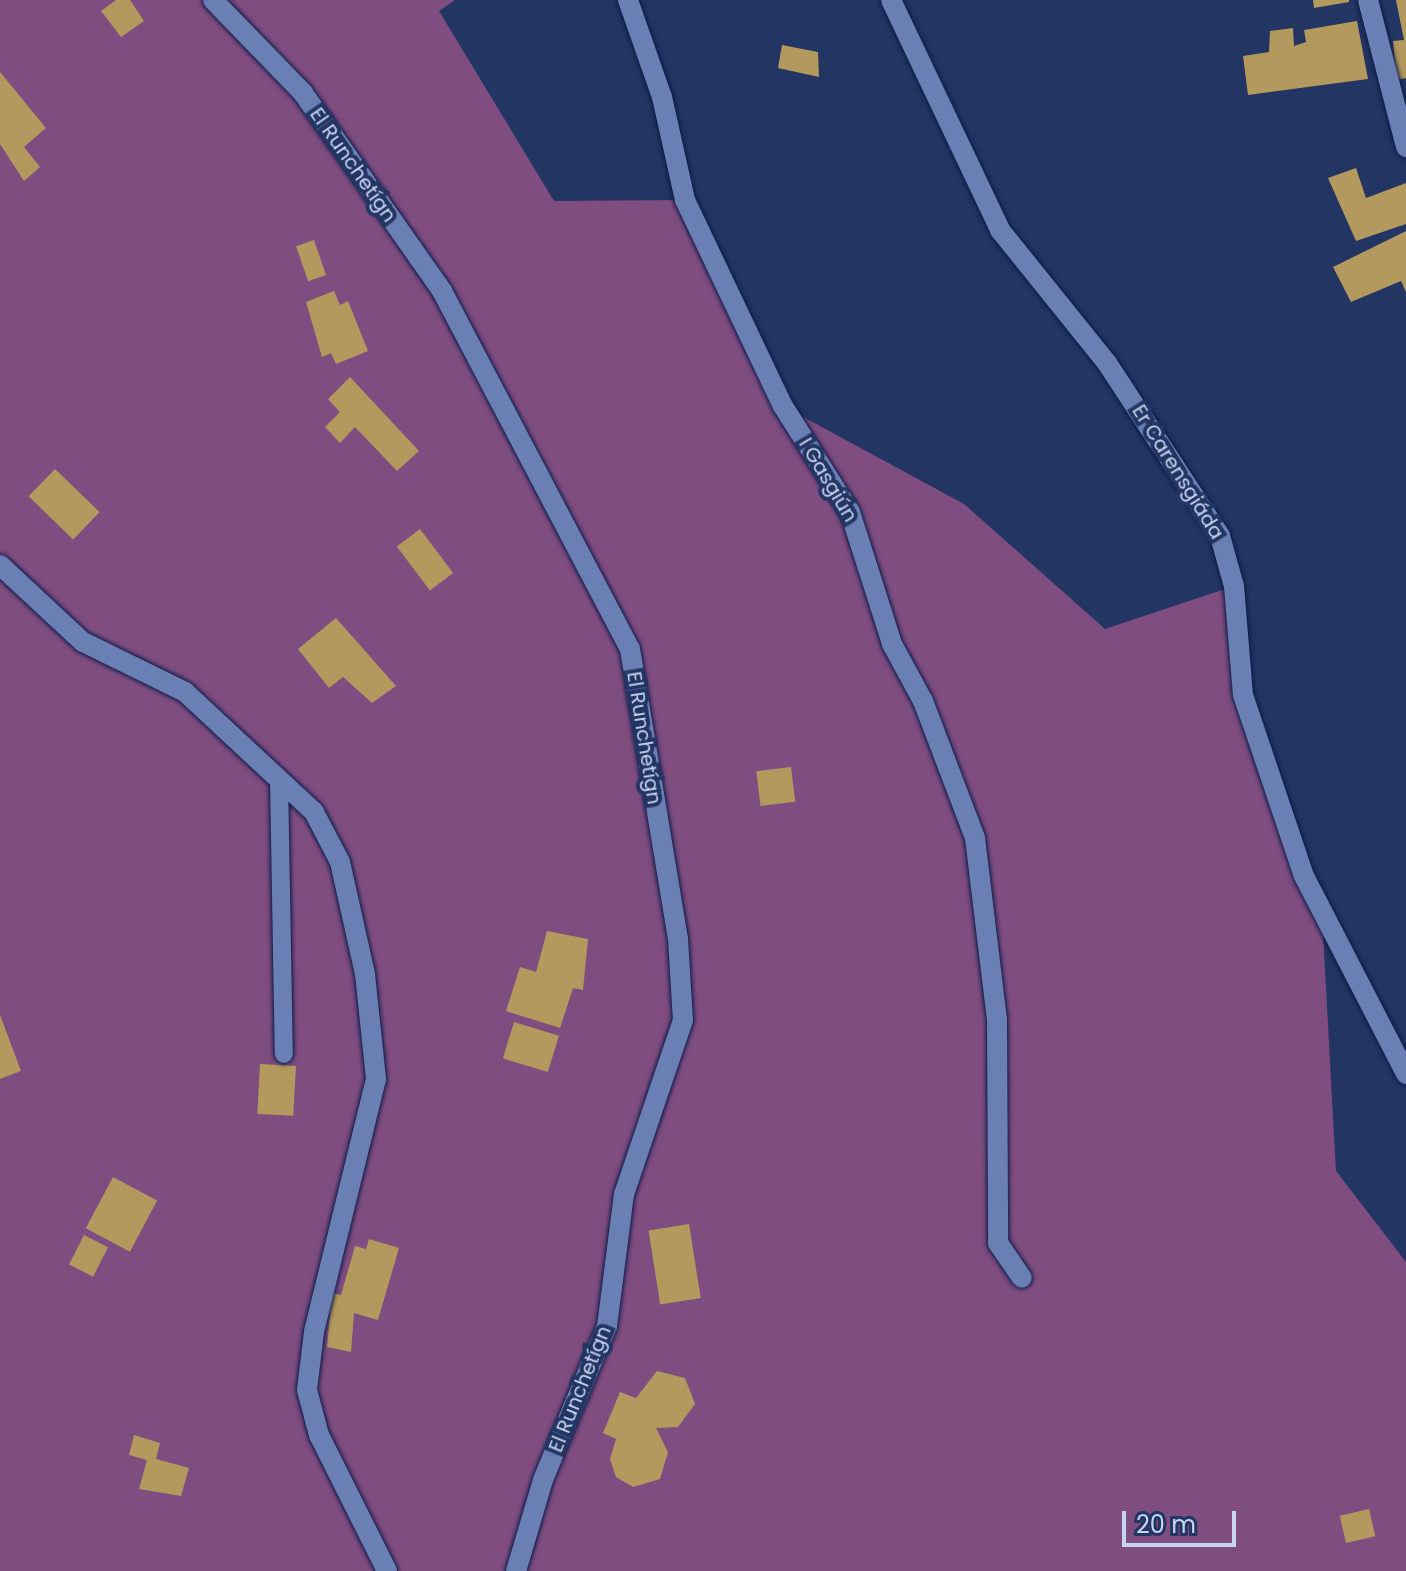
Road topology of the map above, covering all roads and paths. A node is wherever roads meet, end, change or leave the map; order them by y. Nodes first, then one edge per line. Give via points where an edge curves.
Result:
1 (213, 0) edge
2 (628, 0) edge
3 (891, 0) edge
4 (1368, 0) edge
5 (1406, 147) edge
6 (0, 565) edge
7 (279, 779) junction
8 (284, 1054) dead end
9 (1406, 1074) edge
10 (1022, 1278) dead end
11 (387, 1571) edge
12 (516, 1571) edge

1 - 12 street, El Runchetígn via 303,93 442,291 630,649 678,939 683,1020 678,1053 624,1194 607,1326 543,1480
2 - 10 street, I Gasgiún via 662,97 685,200 783,406 850,512 892,644 923,701 975,838 997,1019 998,1243
3 - 9 street, Er Carensgiáda via 1000,230 1107,363 1220,536 1233,575 1243,695 1304,876
4 - 5 street
6 - 7 street via 83,642 185,692
7 - 8 lane
7 - 11 street via 314,812 340,862 377,1050 368,1131 314,1332 307,1390 319,1435

